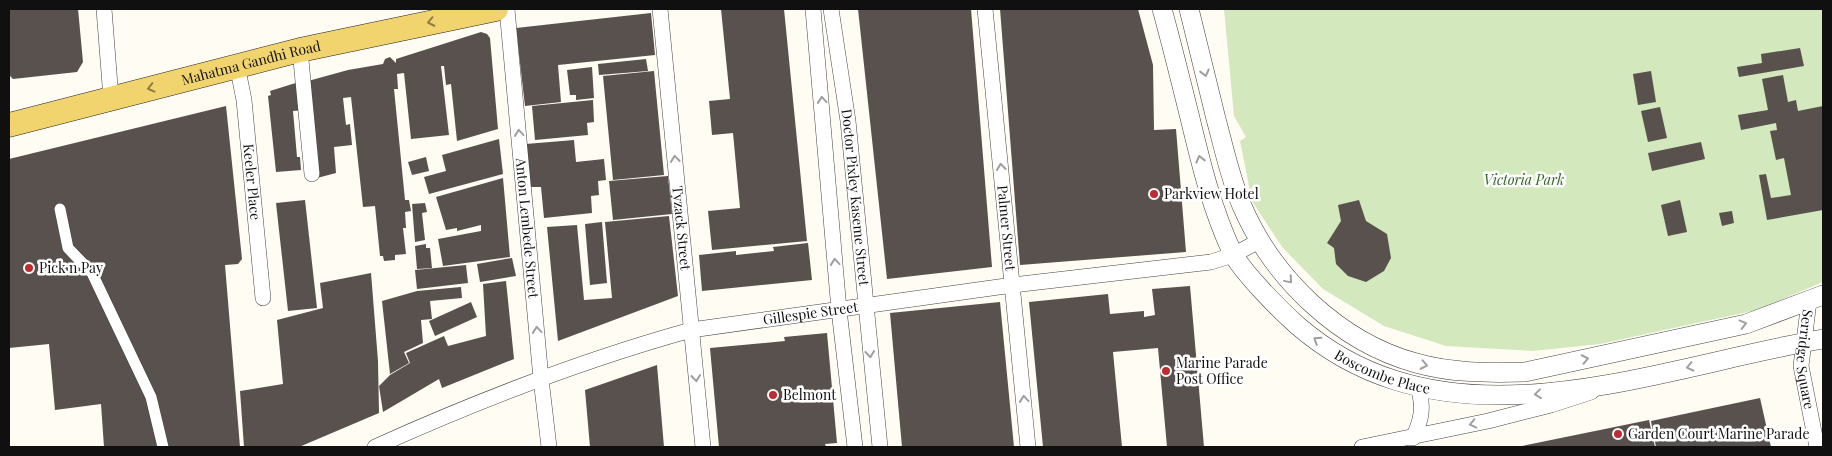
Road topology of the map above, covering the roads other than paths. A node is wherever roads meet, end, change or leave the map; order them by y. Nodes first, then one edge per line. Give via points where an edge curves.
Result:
1 (104, 9) edge
2 (496, 9) edge
3 (507, 9) edge
4 (660, 9) edge
5 (813, 9) edge
6 (831, 9) edge
7 (985, 9) edge
8 (1162, 9) edge
9 (1189, 9) edge
10 (1197, 42) junction
11 (300, 50) junction
12 (237, 66) junction
13 (111, 98) junction
14 (1189, 115) junction
15 (9, 125) edge
16 (312, 174) dead end
17 (60, 209) dead end
18 (1259, 242) junction
19 (1234, 255) junction
20 (1013, 285) junction
21 (263, 298) dead end
22 (1816, 298) edge
23 (865, 306) junction
24 (839, 310) junction
25 (691, 330) junction
26 (1823, 339) edge
27 (1803, 343) junction
28 (541, 379) junction
29 (1604, 386) junction
30 (1418, 387) junction
31 (1423, 411) junction
32 (1447, 430) junction
33 (1413, 438) junction
34 (163, 447) edge
35 (376, 447) edge
36 (549, 447) edge
37 (703, 447) edge
38 (855, 447) edge
39 (880, 447) edge
40 (1028, 447) edge
41 (1362, 447) edge
42 (1817, 447) edge

1 - 13 street
2 -> 11 main road, Mahatma Gandhi Road
28 -> 3 street, Anton Lembede Street
25 -> 4 street, Tyzack Street
24 -> 5 street, Doctor Pixley Kaseme Street
6 - 23 street, Doctor Pixley Kaseme Street via 848,121
20 -> 7 street, Palmer Street
8 - 14 street, Boscombe Place
9 - 10 street, Boscombe Place
10 - 14 street via 1189,60
10 -> 18 street, Boscombe Place via 1227,162
11 - 12 main road, Mahatma Gandhi Road
11 - 16 street
12 -> 13 main road, Mahatma Gandhi Road
12 - 21 street, Keeler Place via 244,100
13 - 15 main road, Mahatma Gandhi Road
19 -> 14 street, Boscombe Place via 1216,213
17 - 34 street via 68,248 92,273 151,397
18 - 19 street, Gillespie Street
18 -> 22 street, Boscombe Place via 1298,291 1355,337 1415,363 1464,372 1525,372 1746,324
19 - 20 street, Gillespie Street via 1211,262
30 -> 19 street, Boscombe Place via 1373,373 1308,335 1280,310
20 - 23 street, Gillespie Street
40 -> 20 street, Palmer Street
22 - 27 street, Serridge Square
23 - 24 street, Gillespie Street
23 -> 39 street, Doctor Pixley Kaseme Street
24 - 25 street, Gillespie Street
24 - 38 street, Doctor Pixley Kaseme Street
25 - 28 street, Gillespie Street
25 -> 37 street, Tyzack Street
26 - 27 street, Boscombe Place
27 -> 29 street, Boscombe Place
27 - 42 street, Serridge Square via 1801,366
28 - 35 street, Gillespie Street
28 - 36 street, Anton Lembede Street
29 -> 30 street, Boscombe Place via 1508,396
29 -> 32 street via 1550,405
30 - 31 street
31 - 32 street
31 - 33 street
32 - 33 street
33 - 41 street

